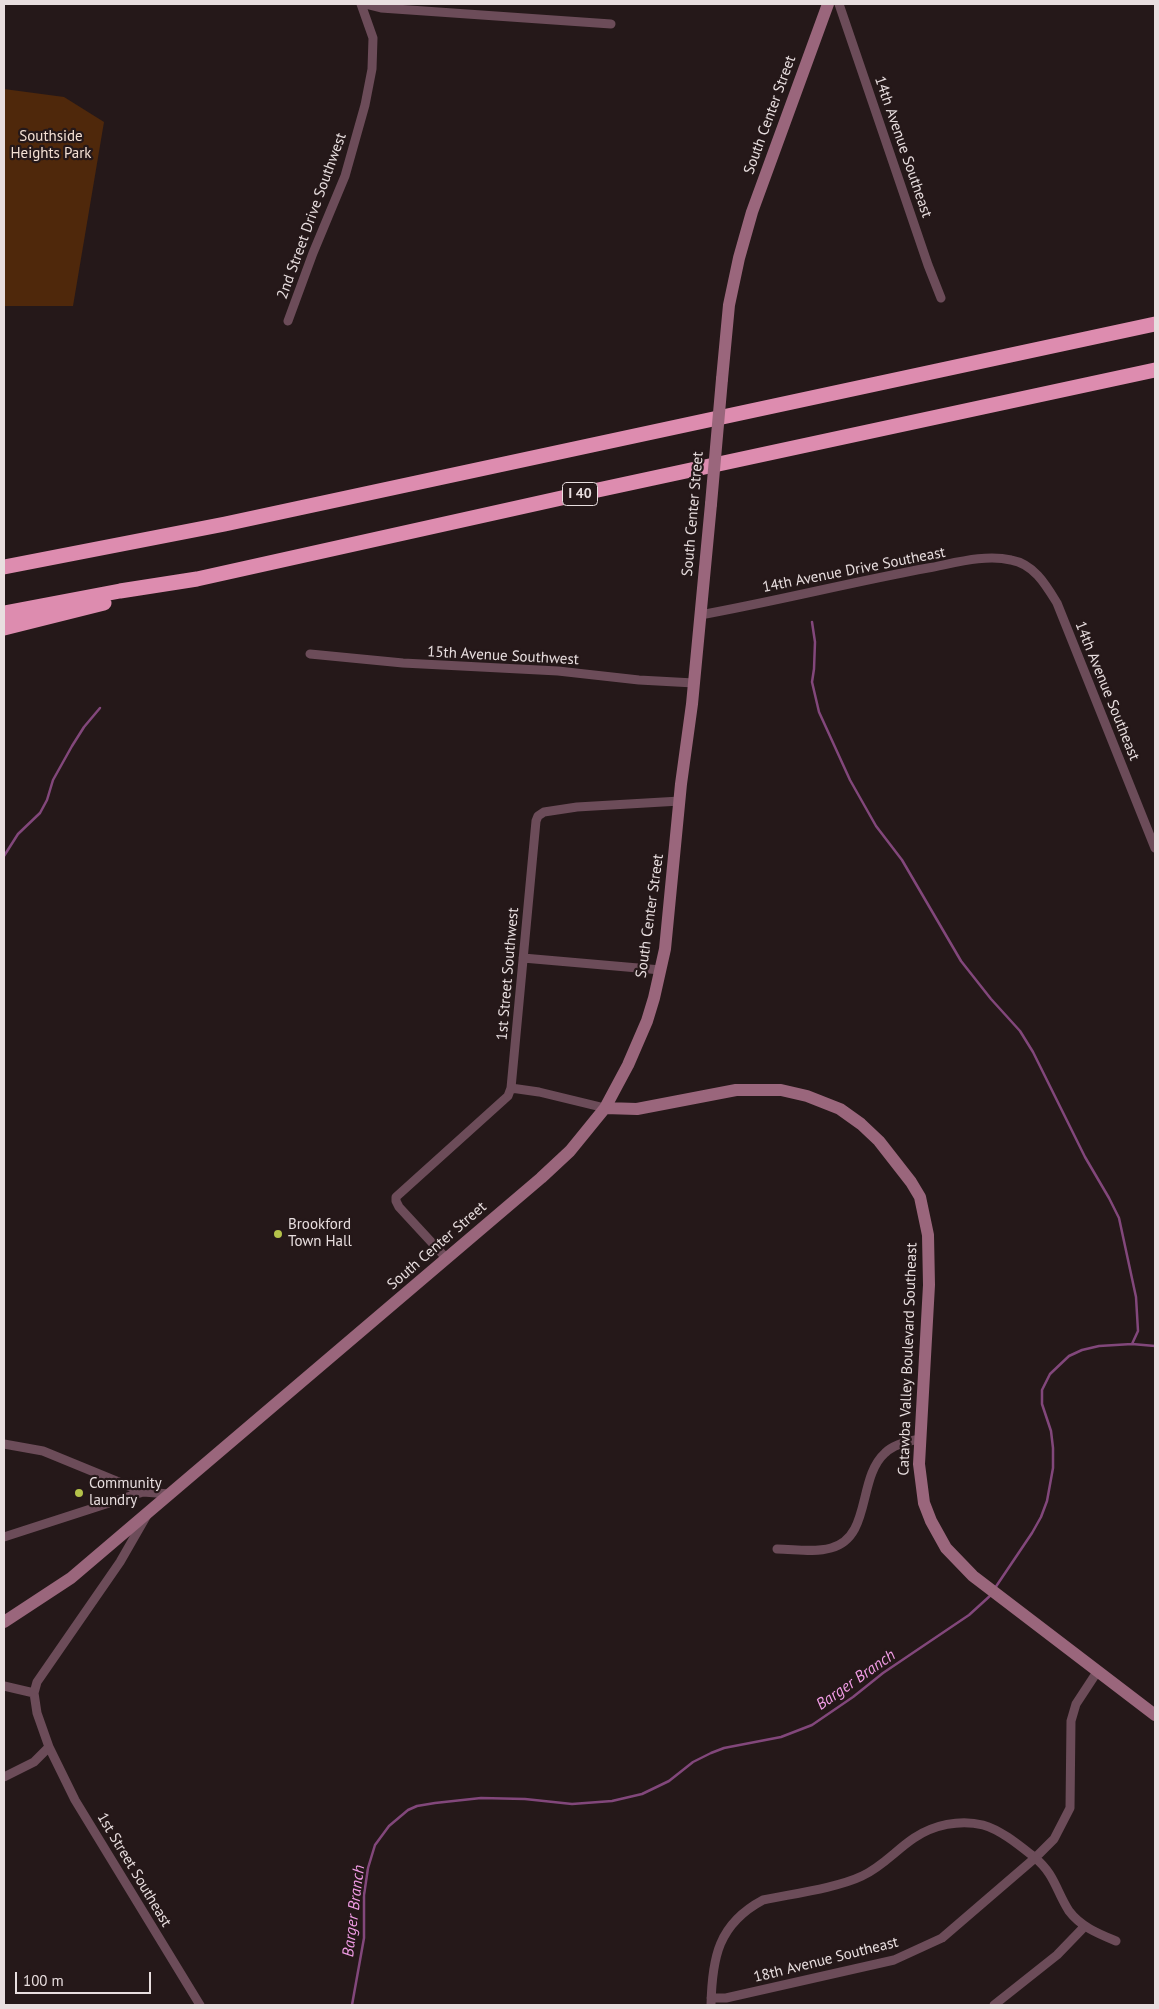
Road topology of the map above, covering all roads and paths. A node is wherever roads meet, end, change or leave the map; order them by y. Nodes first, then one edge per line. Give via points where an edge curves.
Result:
1 (361, 4) edge
2 (365, 4) edge
3 (828, 4) edge
4 (839, 4) edge
5 (611, 24) dead end
6 (941, 298) dead end
7 (288, 321) dead end
8 (1155, 324) edge
9 (1155, 370) edge
10 (1013, 560) joint
11 (4, 567) edge
12 (161, 585) junction
13 (4, 613) edge
14 (700, 614) junction
15 (4, 628) edge
16 (310, 654) dead end
17 (694, 684) junction
18 (680, 800) junction
19 (1155, 848) edge
20 (523, 958) junction
21 (661, 970) junction
22 (511, 1088) junction
23 (605, 1108) junction
24 (447, 1259) junction
25 (920, 1439) junction
26 (4, 1444) edge
27 (143, 1492) junction
28 (170, 1494) junction
29 (148, 1513) junction
30 (4, 1537) edge
31 (777, 1549) dead end
32 (4, 1622) edge
33 (1097, 1672) junction
34 (4, 1686) edge
35 (34, 1693) junction
36 (1155, 1715) edge
37 (49, 1747) junction
38 (4, 1777) edge
39 (1035, 1858) junction
40 (1085, 1926) junction
41 (1116, 1941) dead end
42 (711, 2002) edge
43 (200, 2005) edge
44 (994, 2005) edge

1 - 7 street, 2nd Street Drive Southwest via 373,38 372,69 365,105 344,176
2 - 5 street via 381,8
3 - 14 street, South Center Street, bridge via 752,212 729,305
4 - 6 street, 14th Avenue Southeast
8 - 11 highway via 225,524
9 - 12 highway, I 40
10 - 14 street, 14th Avenue Drive Southeast via 997,558 959,562
10 - 19 street, 14th Avenue Southeast via 1044,581 1057,603
12 - 13 highway, I 40
12 - 15 highway via 105,603
14 - 17 street, South Center Street
16 - 17 street, 15th Avenue Southwest via 403,664 558,672
17 - 18 street, South Center Street
18 - 20 street, 1st Street Southwest via 619,803 544,812 538,816
18 - 21 street, South Center Street
20 - 21 street
20 - 22 street, 1st Street Southwest
21 - 23 street, South Center Street via 641,1036
22 - 23 street
22 - 24 street via 508,1096 396,1197 399,1207
23 - 24 street, South Center Street via 555,1166
23 - 25 street, Catawba Valley Boulevard Southeast via 637,1109 736,1090 781,1090 840,1109 879,1141 920,1197 928,1235 929,1285
24 - 28 street, South Center Street
25 - 31 street via 892,1448 875,1463 857,1525 842,1542 832,1548 818,1550
25 - 33 street, Catawba Valley Boulevard Southeast via 920,1483 924,1503 946,1548 973,1576
26 - 27 street via 43,1451
27 - 28 street
27 - 30 street
28 - 29 street, South Center Street
29 - 32 street, South Center Street via 71,1578
29 - 35 street via 120,1562 37,1682
33 - 36 street, Catawba Valley Boulevard Southeast
33 - 39 street, 18th Avenue Southeast via 1076,1704 1071,1721 1070,1808 1054,1839
34 - 35 street
35 - 37 street, 1st Street Southeast
37 - 38 street via 42,1756
37 - 43 street, 1st Street Southeast via 75,1800
39 - 40 street via 1052,1876 1070,1912
39 - 42 street, 18th Avenue Southeast via 942,1938 894,1960
39 - 42 street via 983,1825 955,1823 926,1830 860,1878 763,1900 730,1926 721,1941 712,1972
40 - 41 street
40 - 44 street via 1057,1955

